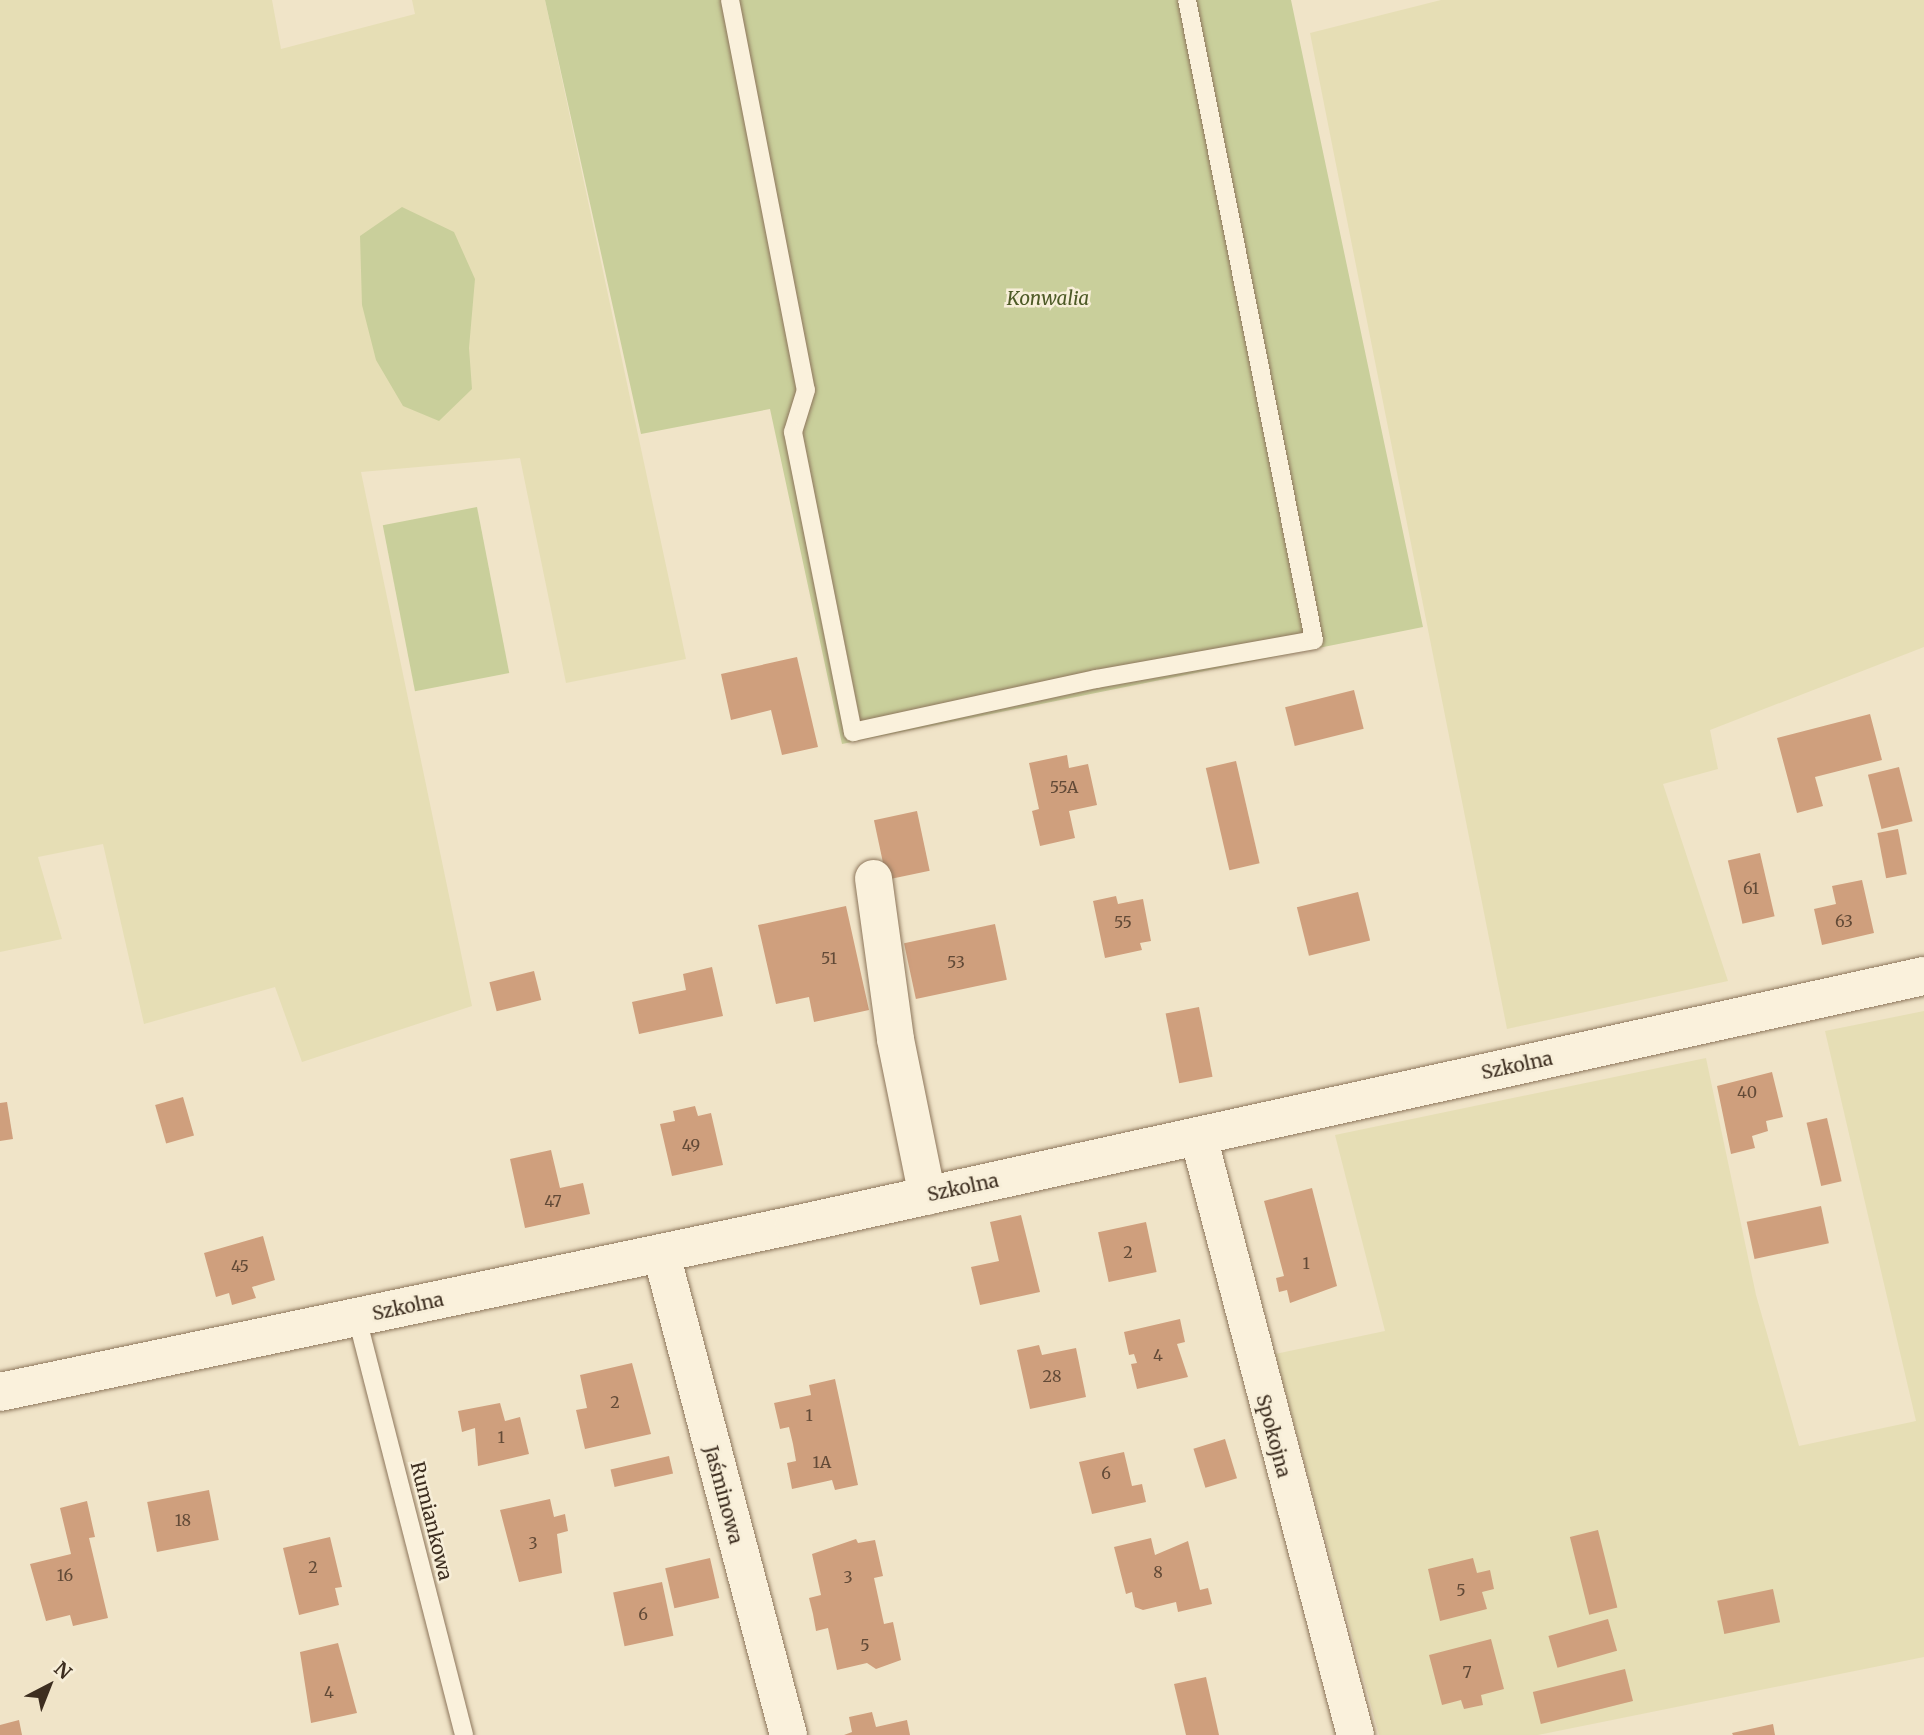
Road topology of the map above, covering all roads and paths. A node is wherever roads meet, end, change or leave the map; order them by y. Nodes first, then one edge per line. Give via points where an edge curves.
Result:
1 (730, 0) edge
2 (1187, 0) edge
3 (873, 878) dead end
4 (1924, 976) edge
5 (1198, 1136) junction
6 (927, 1196) junction
7 (661, 1254) junction
8 (357, 1318) junction
9 (0, 1392) edge
10 (464, 1735) edge
11 (788, 1735) edge
12 (1355, 1735) edge

1 - 2 lane via 806,390 793,432 853,732 1096,679 1314,640
3 - 6 street via 895,1039
4 - 5 street, Szkolna
5 - 6 street, Szkolna
5 - 12 street, Spokojna
6 - 7 street, Szkolna
7 - 8 street, Szkolna
7 - 11 street, Jaśminowa
8 - 9 street, Szkolna
8 - 10 lane, Rumiankowa

